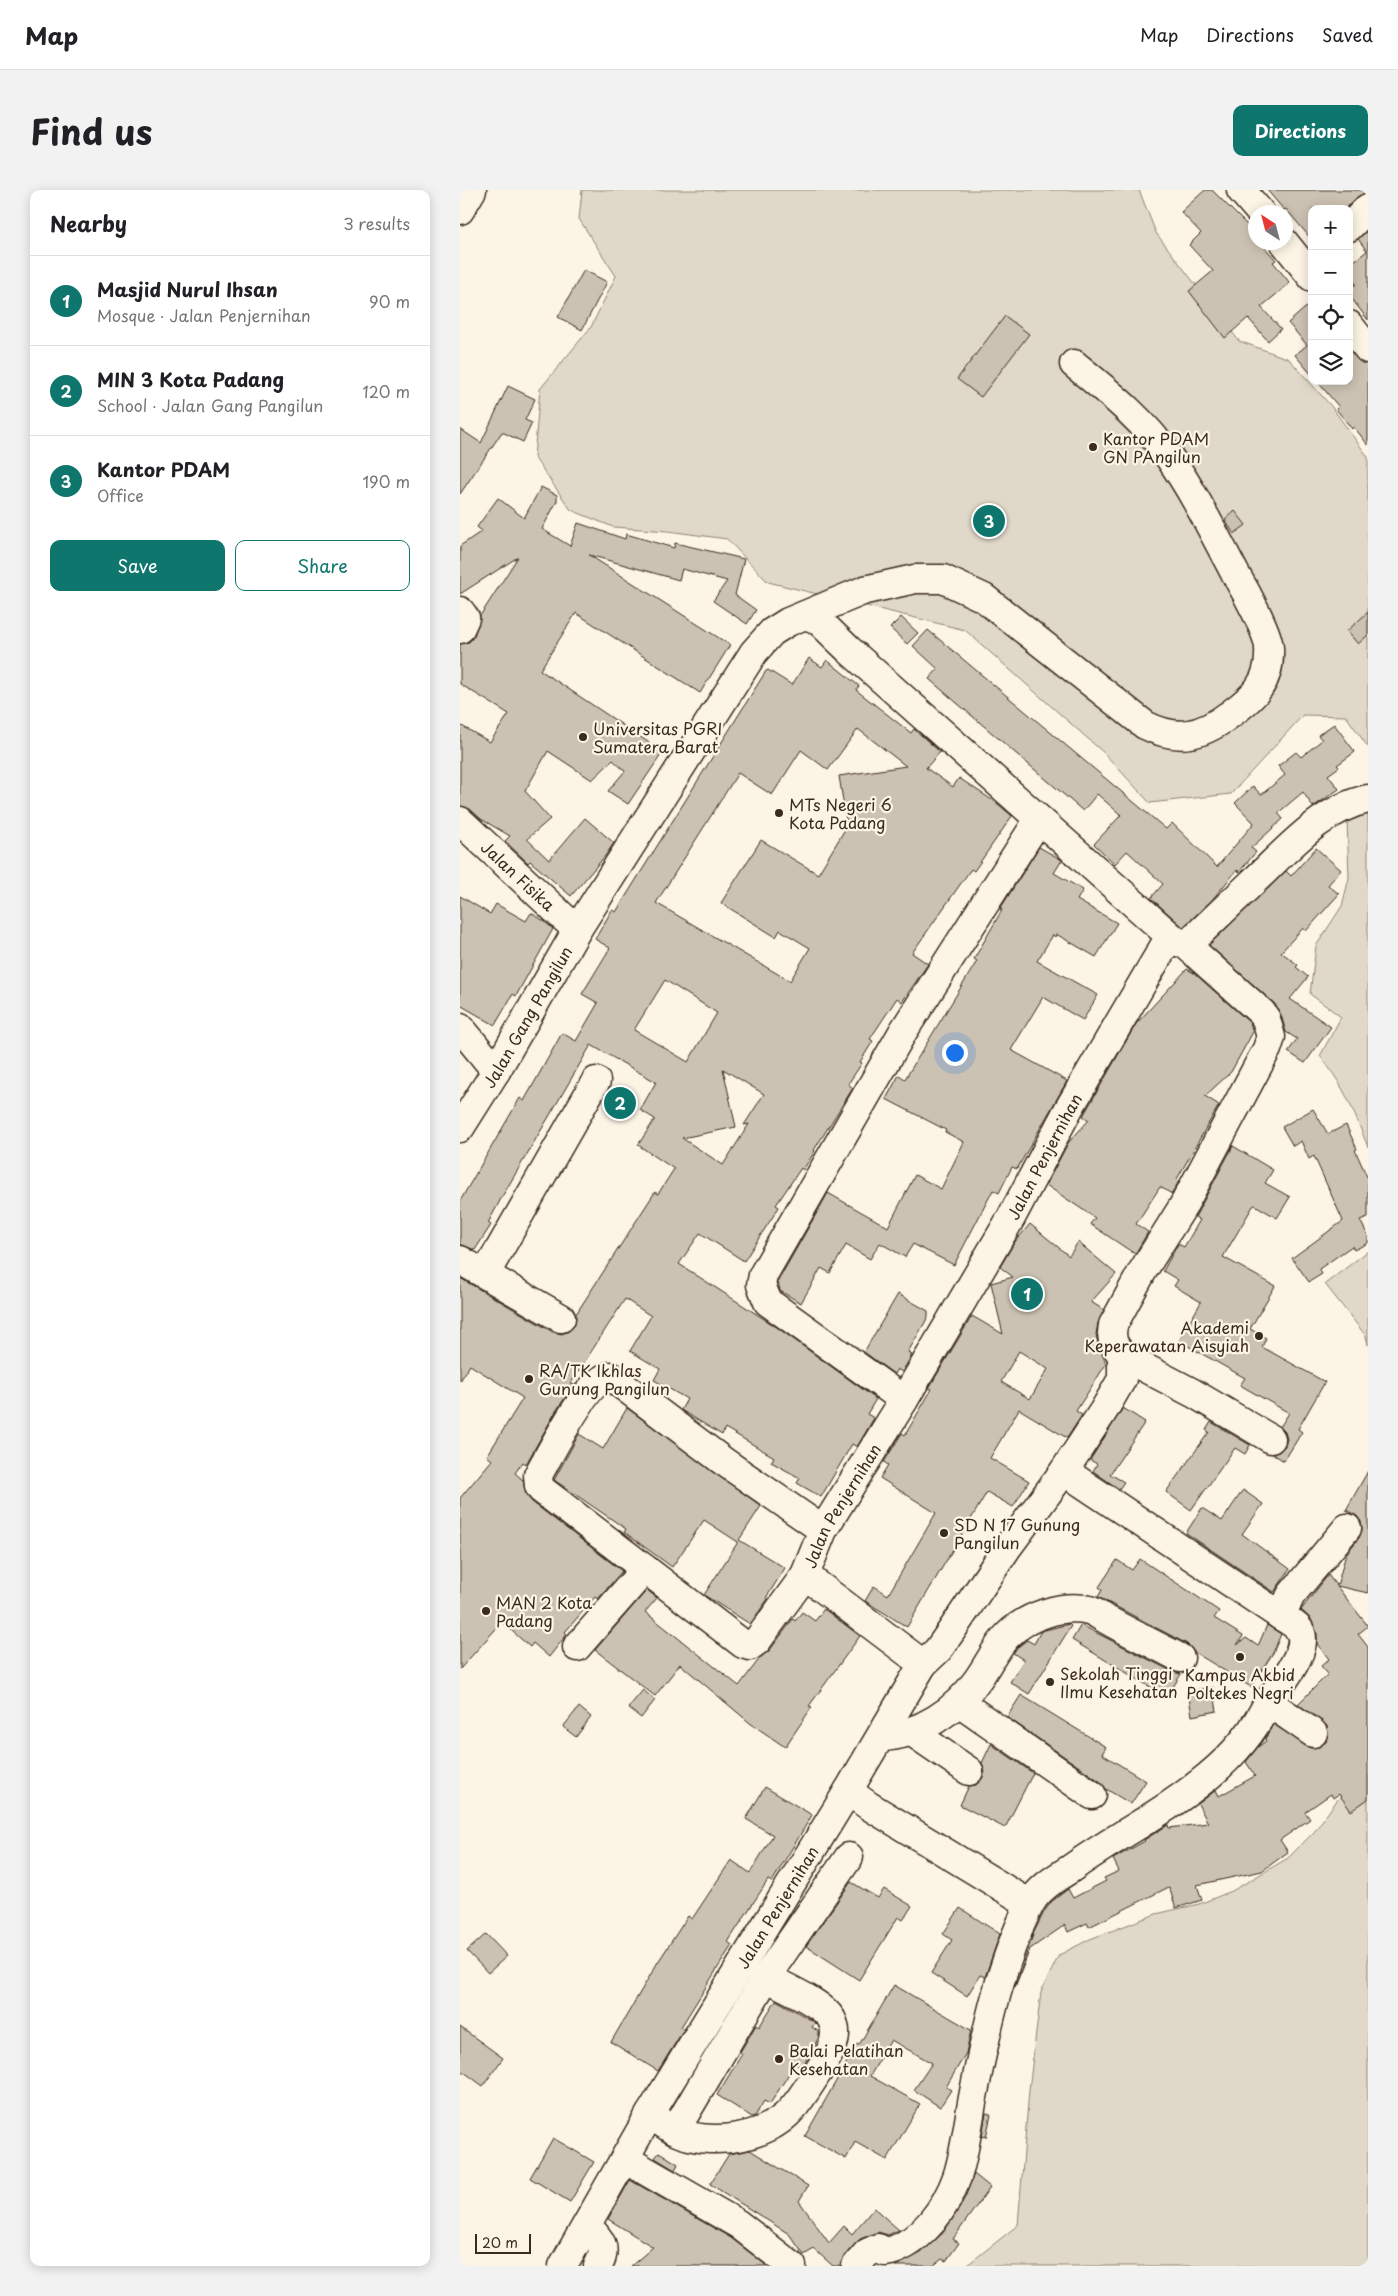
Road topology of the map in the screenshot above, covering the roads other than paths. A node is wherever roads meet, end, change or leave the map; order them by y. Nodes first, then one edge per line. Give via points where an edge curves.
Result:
1 (472, 190) edge
2 (1241, 190) edge
3 (1254, 205) edge
4 (1368, 208) edge
5 (460, 210) edge
6 (1353, 223) edge
7 (1291, 250) edge
8 (1308, 268) edge
9 (1353, 330) edge
10 (1368, 349) edge
11 (1074, 364) dead end
12 (460, 611) edge
13 (806, 615) junction
14 (460, 629) edge
15 (1368, 798) edge
16 (1039, 819) junction
17 (460, 821) edge
18 (577, 930) junction
19 (1177, 940) junction
20 (460, 1027) edge
21 (496, 1071) junction
22 (596, 1081) dead end
23 (460, 1128) edge
24 (460, 1260) edge
25 (486, 1273) junction
26 (561, 1318) dead end
27 (1122, 1356) junction
28 (904, 1400) junction
29 (1271, 1439) dead end
30 (1064, 1471) junction
31 (1347, 1528) dead end
32 (823, 1530) junction
33 (645, 1569) junction
34 (805, 1575) junction
35 (1281, 1616) junction
36 (577, 1647) dead end
37 (1180, 1658) dead end
38 (923, 1664) junction
39 (959, 1702) junction
40 (1268, 1702) junction
41 (912, 1732) junction
42 (1313, 1733) dead end
43 (881, 1737) junction
44 (969, 1771) dead end
45 (848, 1790) junction
46 (1092, 1795) dead end
47 (849, 1857) dead end
48 (1030, 1904) junction
49 (766, 1977) junction
50 (650, 2114) junction
51 (675, 2130) junction
52 (625, 2160) junction
53 (588, 2226) junction
54 (563, 2266) edge
55 (598, 2266) edge
56 (792, 2266) edge
57 (856, 2266) edge

1 - 5 street
2 - 3 street
4 - 6 street
7 - 8 street
9 - 10 street
11 - 13 street, Jalan Gang Pangilun via 1117,400 1168,456 1250,601 1269,646 1265,678 1253,698 1218,723 1198,732 1164,734 1145,725 984,598 943,579 915,579 864,590
12 - 14 street via 465,618
13 - 16 street via 818,620
13 - 18 street, Jalan Gang Pangilun via 772,632 754,652
15 - 19 street via 1346,806 1312,828 1191,941
16 - 19 street
16 - 28 street via 904,1030 762,1280 762,1292 768,1302
17 - 18 street, Jalan Fisika
18 - 21 street, Jalan Gang Pangilun
19 - 27 street via 1262,1014 1271,1037 1250,1084 1113,1326 1113,1342
19 - 28 street, Jalan Penjernihan via 1068,1110 1011,1218
20 - 21 street
21 - 23 street, Jalan Gang Pangilun
22 - 25 street
24 - 25 street
25 - 26 street
27 - 29 street
27 - 30 street via 1122,1379
28 - 32 street, Jalan Penjernihan
30 - 35 street
30 - 38 street via 938,1650
31 - 35 street via 1291,1595
32 - 33 street via 723,1461 619,1382 610,1376 603,1377 588,1391 547,1459 538,1475 539,1486
32 - 34 street, Jalan Penjernihan
33 - 34 street via 743,1644 750,1646
33 - 36 street
34 - 38 street, Jalan Penjernihan
35 - 40 street via 1298,1627 1302,1646 1288,1674
37 - 39 street via 1091,1611 1065,1609 1043,1614 1007,1636
38 - 43 street, Jalan Penjernihan
39 - 41 street
39 - 46 street
40 - 42 street
40 - 48 street via 1240,1744 1219,1765 1168,1806 1046,1884
41 - 43 street
41 - 44 street
43 - 45 street, Jalan Penjernihan
45 - 48 street
45 - 50 street, Jalan Penjernihan
47 - 49 street
48 - 57 street via 1018,1929 991,2017 957,2177 933,2221 918,2235 891,2251 873,2249
49 - 51 street
49 - 51 street via 828,2013 836,2029 828,2059 791,2110 772,2125 720,2138 697,2137
50 - 51 street
50 - 52 street, Jalan Penjernihan
52 - 53 street, Jalan Penjernihan
52 - 56 street via 738,2224
53 - 54 street, Jalan Penjernihan
53 - 55 street via 603,2248 604,2256

